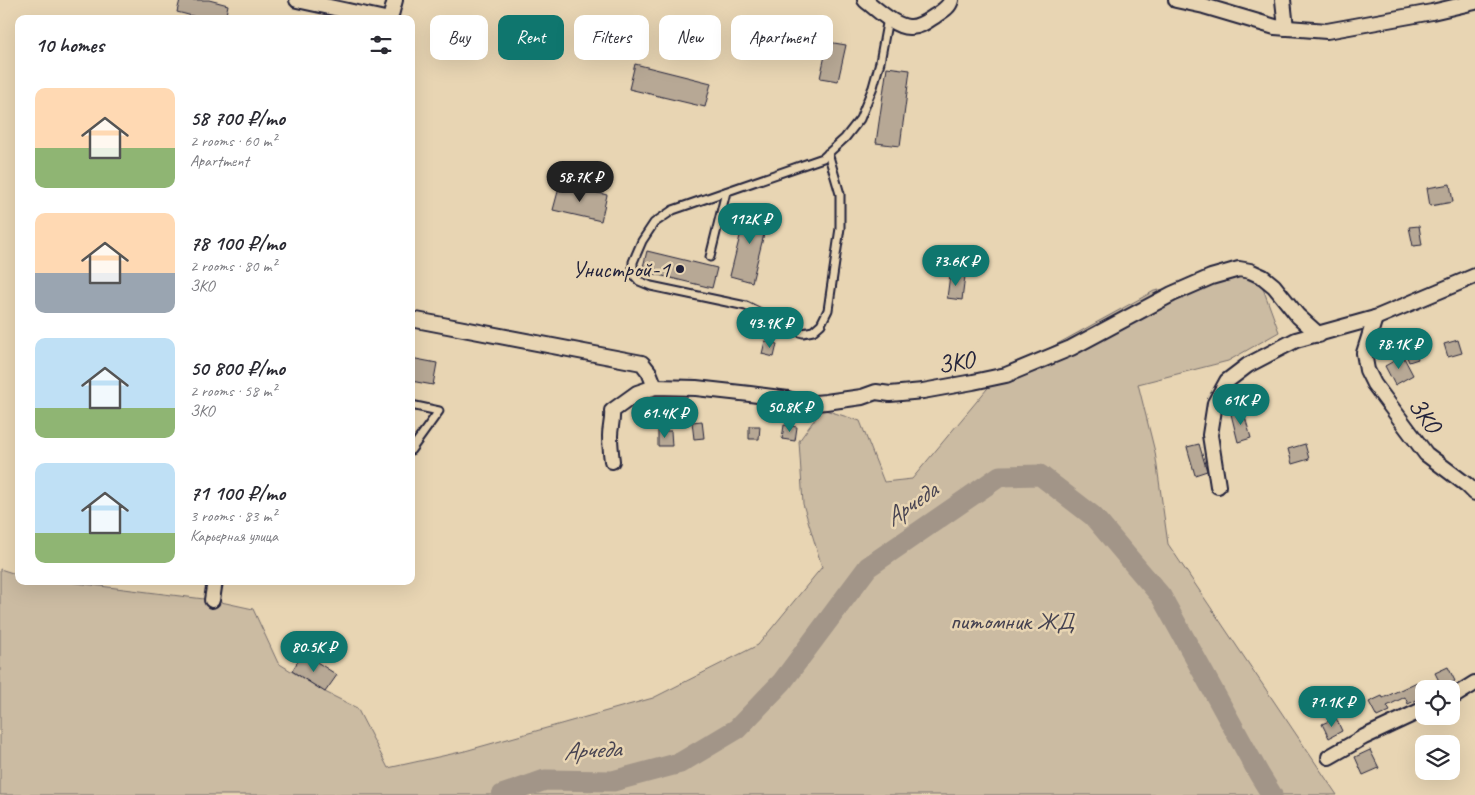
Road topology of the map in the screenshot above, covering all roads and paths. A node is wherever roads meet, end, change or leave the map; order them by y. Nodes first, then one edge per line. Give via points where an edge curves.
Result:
1 (296, 0) edge
2 (395, 0) edge
3 (866, 0) edge
4 (951, 0) edge
5 (1176, 0) edge
6 (1284, 0) edge
7 (1471, 4) edge
8 (366, 15) edge
9 (391, 15) edge
10 (888, 18) junction
11 (1286, 28) junction
12 (828, 153) junction
13 (726, 192) junction
14 (710, 257) dead end
15 (1475, 276) edge
16 (1375, 318) junction
17 (415, 321) edge
18 (1319, 335) junction
19 (655, 387) junction
20 (415, 406) edge
21 (415, 444) edge
22 (612, 462) dead end
23 (1218, 486) dead end
24 (1475, 493) edge
25 (214, 585) edge
26 (212, 600) dead end
27 (1475, 684) edge
28 (1460, 693) edge
29 (1415, 713) edge
30 (1329, 757) dead end

1 - 8 street
2 - 9 street
3 - 10 street
4 - 10 street via 950,6 924,24 910,28
5 - 11 street
6 - 11 street
7 - 11 street via 1327,31
10 - 12 lane via 880,62 860,119
12 - 13 lane via 806,165
12 - 13 lane via 840,194 840,228 828,310 813,331 792,330 746,306 652,286 633,274 632,262 654,223 673,210
13 - 14 lane
15 - 16 street
16 - 18 street
16 - 24 street, ЗКО via 1364,353 1374,384 1426,454
17 - 19 street via 642,363
18 - 19 street, ЗКО via 1263,277 1238,270 1172,294 1070,348 1006,375 954,386 923,392 876,392 862,397 804,404 750,394
18 - 23 street via 1296,340 1226,381 1215,403 1210,435
19 - 22 street, ЗКО via 637,393 612,411
20 - 21 lane via 439,411
25 - 26 street
27 - 28 street
29 - 30 street

